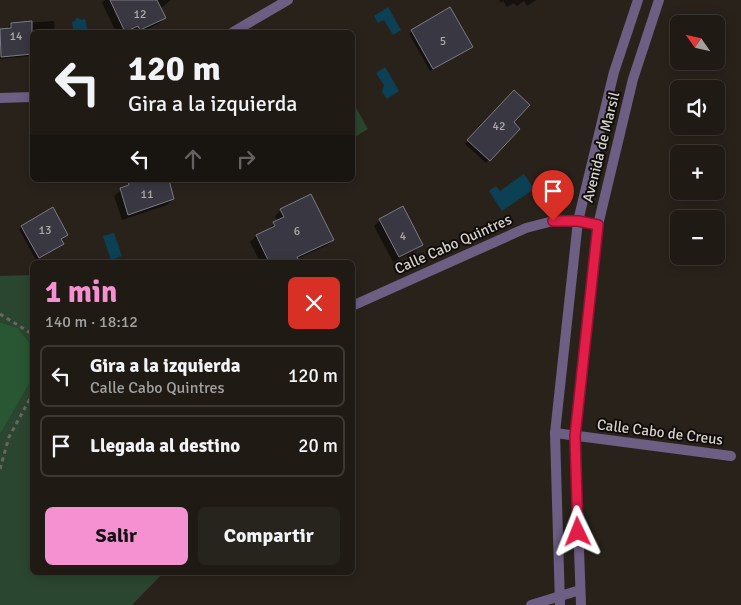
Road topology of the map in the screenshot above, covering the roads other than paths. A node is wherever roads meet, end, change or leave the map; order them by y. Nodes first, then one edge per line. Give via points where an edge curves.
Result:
1 (288, 0) edge
2 (638, 0) edge
3 (660, 0) edge
4 (236, 30) edge
5 (0, 98) edge
6 (30, 98) edge
7 (578, 221) junction
8 (598, 225) junction
9 (355, 305) edge
10 (555, 433) junction
11 (575, 436) junction
12 (731, 456) dead end
13 (580, 590) junction
14 (560, 601) edge
15 (531, 605) edge
16 (581, 605) edge

1 - 4 street
2 - 7 street, Avenida de Marsil via 614,72
3 - 8 street, Avenida de Marsil via 633,79
5 - 6 street
7 - 8 street, Calle Cabo Quintres
7 - 9 street, Calle Cabo Quintres via 553,221 526,228
7 - 10 street, Avenida de Marsil
8 - 11 street, Avenida de Marsil
10 - 11 street, Calle Cabo de Creus
10 - 14 street, Avenida de Marsil
11 - 12 street, Calle Cabo de Creus
11 - 13 street, Avenida de Marsil
13 - 14 street
13 - 16 street, Avenida de Marsil
14 - 15 street

